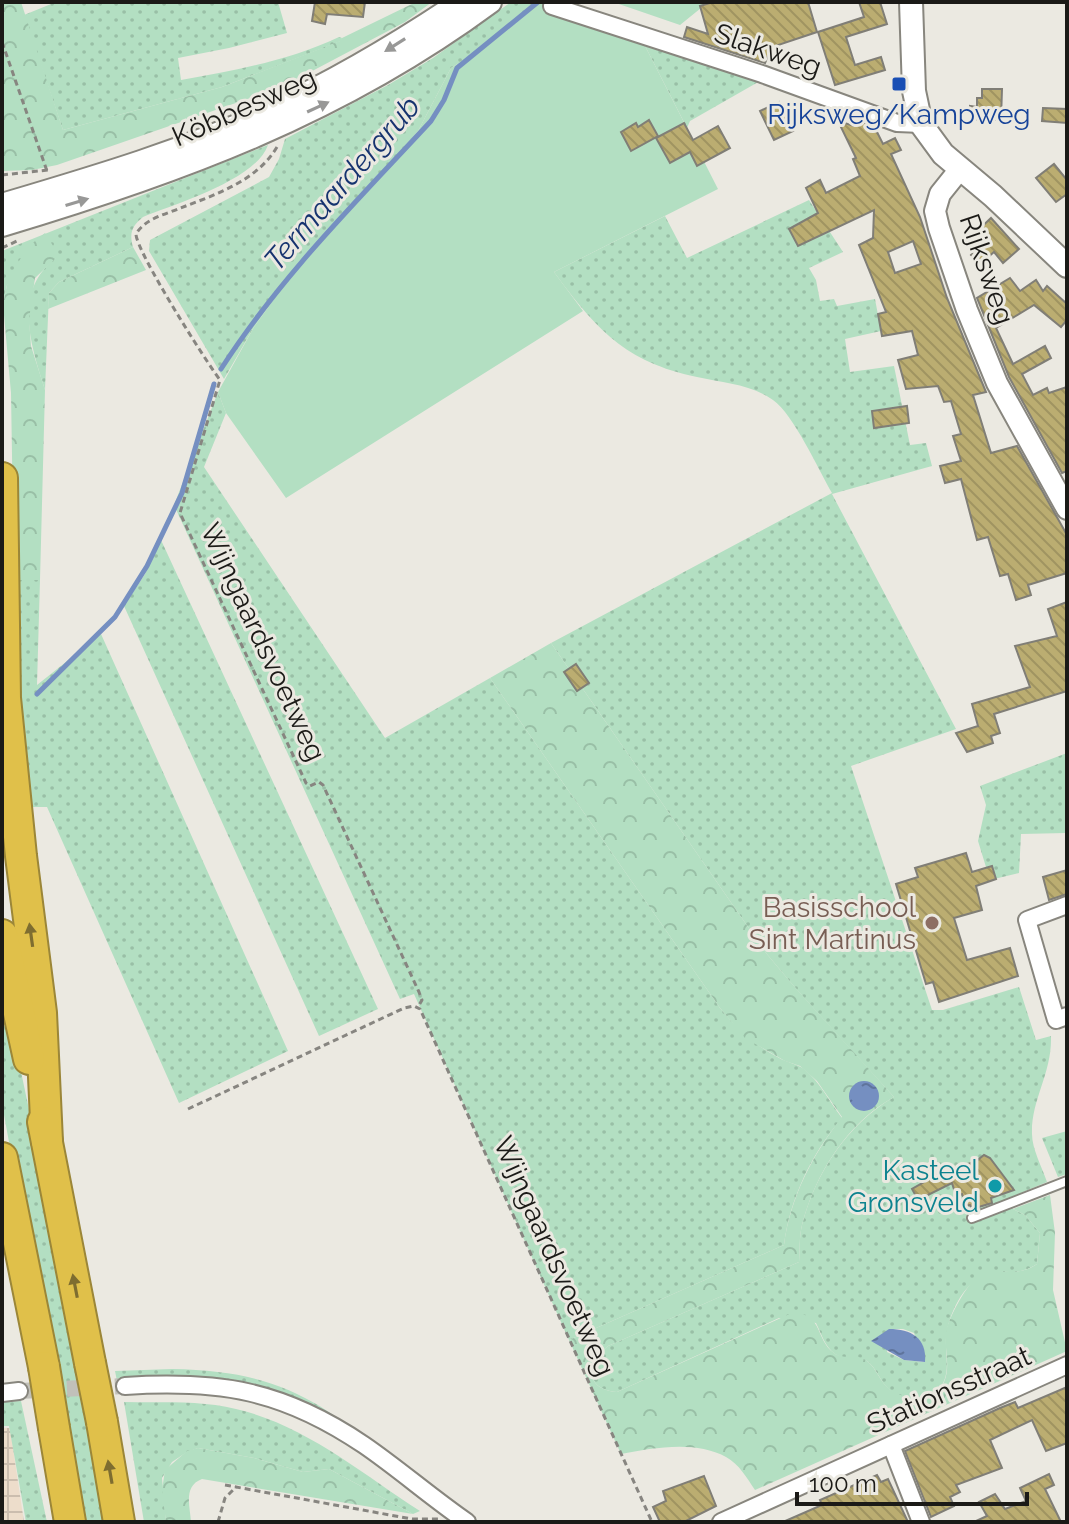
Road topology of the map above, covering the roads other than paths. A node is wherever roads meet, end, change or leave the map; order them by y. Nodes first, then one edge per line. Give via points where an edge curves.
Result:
1 (911, 2) edge
2 (477, 4) edge
3 (552, 6) dead end
4 (921, 124) junction
5 (275, 127) junction
6 (960, 169) junction
7 (2, 205) edge
8 (2, 225) edge
9 (1067, 266) edge
10 (2, 478) edge
11 (1067, 509) edge
12 (1067, 905) edge
13 (2, 935) edge
14 (1067, 1016) edge
15 (47, 1141) junction
16 (2, 1158) edge
17 (1067, 1181) edge
18 (972, 1218) dead end
19 (1067, 1365) edge
20 (125, 1386) tunnel mouth
21 (891, 1445) junction
22 (70, 1522) edge
23 (119, 1522) edge
24 (467, 1522) edge
25 (721, 1522) edge
26 (921, 1522) edge

1 - 4 main road via 914,91
2 - 5 main road, Köbbesweg via 381,74
3 - 4 street, Slakweg via 897,123
4 - 6 main road
5 - 7 main road, Köbbesweg via 164,153
8 -> 5 main road, Köbbesweg via 141,182
6 - 9 main road
6 - 11 street, Rijksweg via 937,202 939,228 997,383
15 -> 10 highway via 41,1013 5,698
12 - 14 street via 1027,920 1056,1020
13 - 15 highway
23 -> 15 highway, bridge
16 - 22 highway, bridge
17 - 18 lane
19 - 21 street, Stationsstraat
20 - 24 street via 209,1385 284,1401 364,1445
21 - 25 street, Stationsstraat
21 - 26 street

